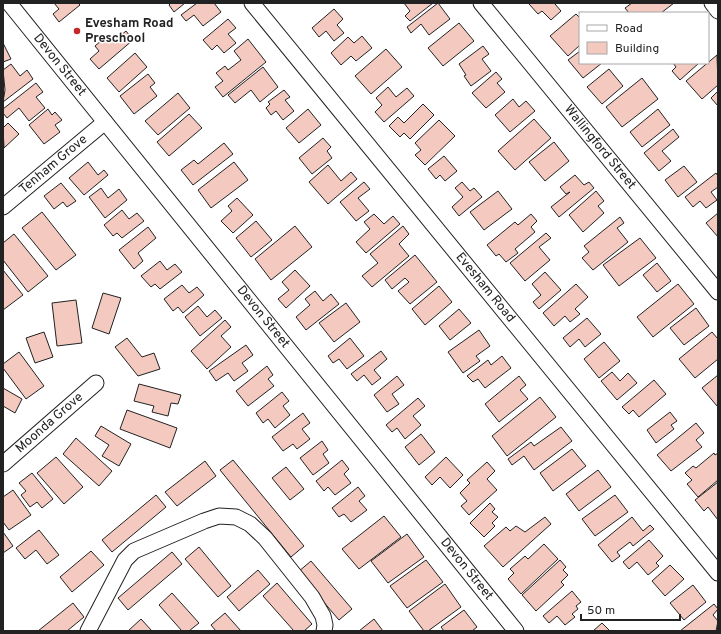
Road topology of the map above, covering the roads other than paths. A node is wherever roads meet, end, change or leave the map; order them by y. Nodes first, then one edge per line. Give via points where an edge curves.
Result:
1 (9, 3) edge
2 (252, 3) edge
3 (482, 3) edge
4 (712, 3) edge
5 (718, 11) edge
6 (105, 122) junction
7 (3, 207) edge
8 (718, 292) edge
9 (96, 383) dead end
10 (3, 464) edge
11 (718, 572) edge
12 (88, 631) edge
13 (324, 631) edge
14 (516, 631) edge

1 - 6 street, Devon Street
2 - 11 street, Evesham Road
3 - 8 street, Wallingford Street
4 - 5 street
6 - 7 street, Tenham Grove
6 - 14 street, Devon Street
9 - 10 street, Moonda Grove
12 - 13 street via 125,560 134,551 219,516 236,517 250,524 265,538 312,597 323,616

